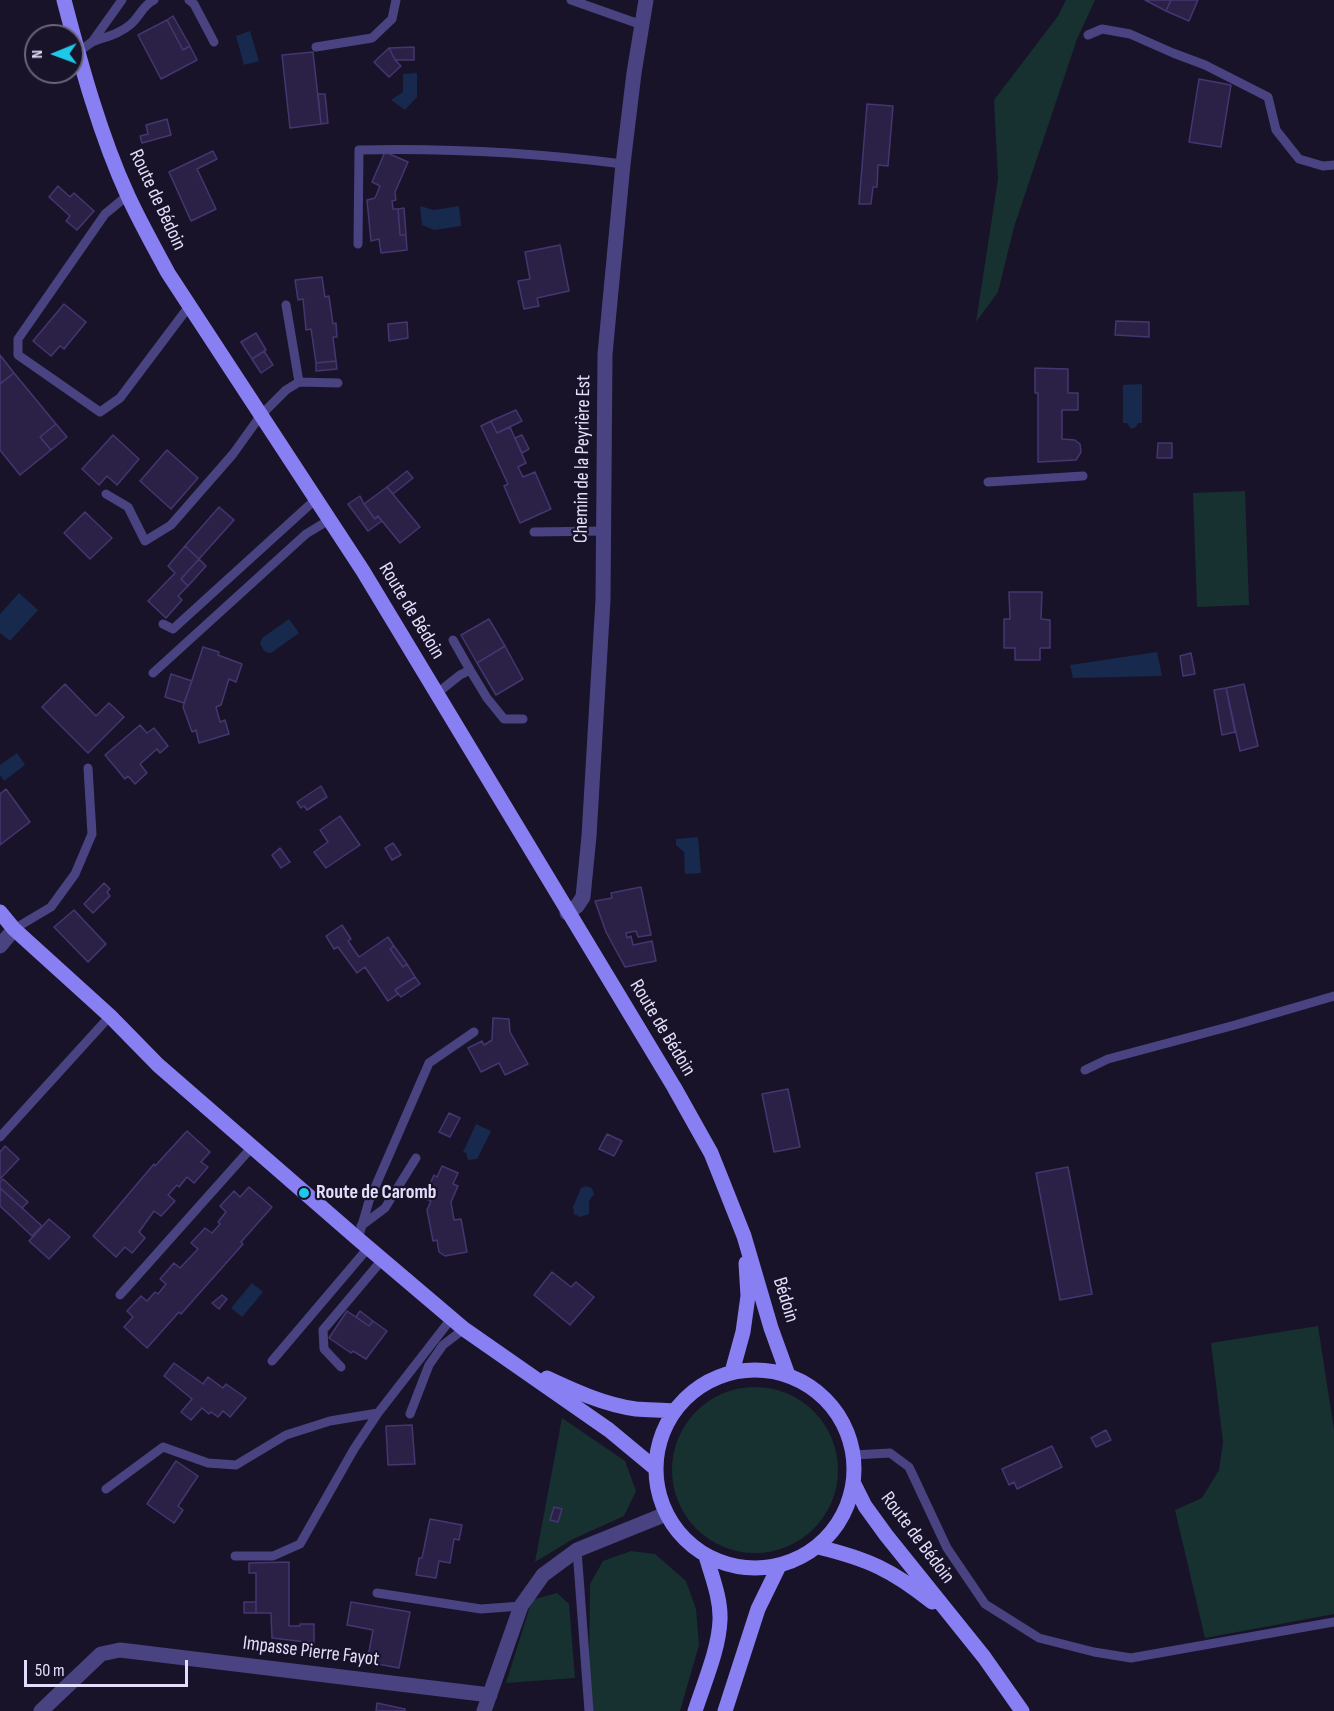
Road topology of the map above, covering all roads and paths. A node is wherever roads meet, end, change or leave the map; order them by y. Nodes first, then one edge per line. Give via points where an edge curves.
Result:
1 (64, 0) edge
2 (122, 0) edge
3 (154, 0) edge
4 (189, 0) edge
5 (396, 0) edge
6 (571, 0) edge
7 (646, 0) edge
8 (70, 24) edge
9 (642, 25) junction
10 (1088, 34) dead end
11 (92, 42) junction
12 (214, 42) dead end
13 (316, 47) dead end
14 (84, 48) edge
15 (84, 69) edge
16 (623, 164) junction
17 (1334, 165) edge
18 (128, 195) junction
19 (358, 244) dead end
20 (190, 305) junction
21 (286, 305) dead end
22 (299, 382) junction
23 (338, 382) dead end
24 (261, 415) junction
25 (1083, 476) dead end
26 (988, 482) dead end
27 (106, 494) dead end
28 (316, 500) junction
29 (329, 520) junction
30 (603, 531) junction
31 (534, 532) dead end
32 (163, 624) dead end
33 (453, 640) dead end
34 (470, 670) junction
35 (153, 673) dead end
36 (435, 694) junction
37 (523, 719) dead end
38 (88, 768) dead end
39 (0, 912) edge
40 (567, 913) junction
41 (14, 929) junction
42 (0, 946) edge
43 (1334, 996) edge
44 (110, 1016) junction
45 (474, 1032) dead end
46 (1085, 1070) dead end
47 (0, 1137) edge
48 (252, 1147) junction
49 (416, 1158) dead end
50 (744, 1236) junction
51 (362, 1238) junction
52 (382, 1260) junction
53 (120, 1295) dead end
54 (458, 1324) junction
55 (272, 1361) dead end
56 (514, 1363) junction
57 (341, 1367) dead end
58 (732, 1372) junction
59 (788, 1375) junction
60 (674, 1411) junction
61 (378, 1413) junction
62 (410, 1414) dead end
63 (854, 1455) junction
64 (656, 1469) junction
65 (854, 1484) junction
66 (106, 1489) dead end
67 (666, 1514) junction
68 (818, 1547) junction
69 (577, 1551) junction
70 (235, 1556) dead end
71 (706, 1556) junction
72 (779, 1566) junction
73 (377, 1593) dead end
74 (521, 1606) junction
75 (949, 1615) junction
76 (1334, 1622) edge
77 (490, 1695) junction
78 (41, 1711) edge
79 (484, 1711) edge
80 (589, 1711) edge
81 (695, 1711) edge
82 (725, 1711) edge
83 (1022, 1711) edge

1 - 8 main road, Route de Bédoin
2 - 11 lane
3 - 11 lane via 147,3 132,24
4 - 12 lane
5 - 13 lane via 392,19 372,38
6 - 9 lane
7 - 9 street, Chemin de la Peyrière Est
9 - 16 street, Chemin de la Peyrière Est
10 - 17 lane via 1102,29 1130,34 1268,97 1276,130 1299,159
11 - 14 lane
15 - 18 main road, Route de Bédoin
16 - 19 lane via 420,149 359,150
16 - 30 street, Chemin de la Peyrière Est via 604,354
18 - 20 main road, Route de Bédoin
18 - 20 lane via 105,214 18,339 18,355 100,411 120,398
20 - 24 main road, Route de Bédoin
21 - 22 lane
22 - 23 lane
22 - 24 lane
24 - 27 lane via 233,454 171,525 145,541 128,507
24 - 28 main road, Route de Bédoin
25 - 26 lane
28 - 29 main road, Route de Bédoin
28 - 32 lane via 173,629
29 - 35 lane via 306,534
29 - 36 main road, Route de Bédoin
30 - 31 lane
30 - 40 street, Chemin de la Peyrière Est via 603,600 587,858 582,897
33 - 34 lane
34 - 36 lane
34 - 37 lane via 504,719
36 - 40 main road, Route de Bédoin
38 - 41 lane via 92,834 75,874 51,907
39 - 41 main road
40 - 50 main road, Route de Bédoin via 711,1153
41 - 42 street
41 - 44 main road
43 - 46 lane via 1108,1059
44 - 47 lane
44 - 48 main road via 158,1065
45 - 51 lane via 429,1062 369,1201
48 - 51 main road
48 - 53 lane
49 - 51 lane via 386,1209
50 - 58 main road via 748,1296
50 - 59 main road, Bédoin
51 - 52 main road
51 - 55 lane
52 - 54 main road
52 - 57 lane via 323,1330 324,1349
54 - 56 main road
54 - 61 lane
54 - 62 lane via 429,1365
56 - 60 main road via 580,1393 620,1405
56 - 64 main road via 609,1430
58 - 59 main road via 760,1370
58 - 60 main road via 700,1387
59 - 63 main road via 812,1388 832,1406 846,1429
60 - 64 main road via 660,1439
61 - 66 lane via 330,1421 286,1435 236,1465 208,1463 163,1447
61 - 70 lane via 300,1544 273,1556
63 - 65 main road
63 - 76 lane via 890,1453 909,1467 947,1548 985,1605 1039,1638 1131,1658
64 - 67 main road via 658,1492
65 - 68 main road via 842,1519
65 - 75 main road, Route de Bédoin via 865,1506
67 - 69 street
67 - 71 main road via 683,1538
68 - 72 main road
68 - 75 main road, Route de Bédoin via 873,1563
69 - 74 street via 543,1575
69 - 80 lane
71 - 72 main road via 729,1566
71 - 81 main road via 720,1620
72 - 82 main road via 758,1609
73 - 74 lane via 481,1609
74 - 77 street
75 - 83 main road, Route de Bédoin
77 - 78 street, Impasse Pierre Fayot via 120,1650 101,1654
77 - 79 street

